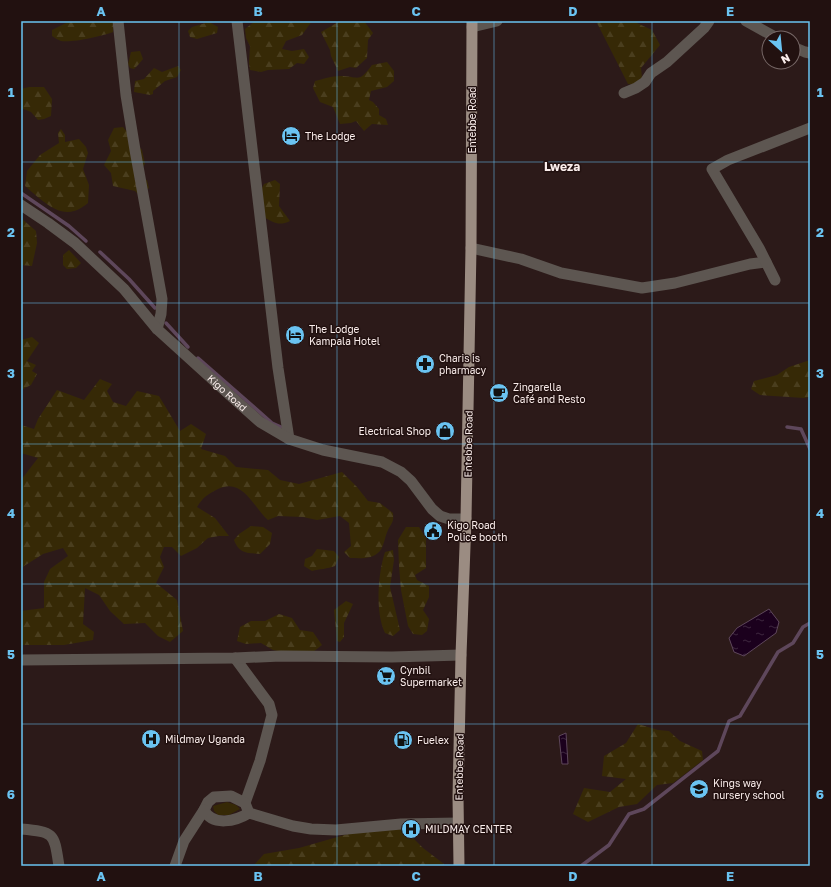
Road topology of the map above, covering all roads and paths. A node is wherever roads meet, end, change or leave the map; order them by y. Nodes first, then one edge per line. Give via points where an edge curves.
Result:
1 (118, 21) edge
2 (237, 21) edge
3 (497, 21) edge
4 (709, 21) edge
5 (746, 21) edge
6 (472, 24) edge
7 (762, 30) edge
8 (624, 93) dead end
9 (810, 128) edge
10 (21, 205) edge
11 (471, 248) junction
12 (766, 262) junction
13 (775, 280) dead end
14 (157, 329) junction
15 (289, 439) junction
16 (466, 519) junction
17 (461, 655) junction
18 (235, 658) junction
19 (21, 660) edge
20 (247, 808) junction
21 (204, 810) junction
22 (458, 823) junction
23 (21, 829) edge
24 (59, 866) edge
25 (175, 866) edge
26 (459, 866) edge

1 - 14 street via 130,118 162,299
2 - 15 street via 278,368
3 - 6 street
4 - 8 street via 667,62 651,73 645,82
5 - 7 street
6 - 11 main road, Entebbe Road
9 - 12 street via 728,160 712,169
10 - 14 street, Kigo Road via 76,243 124,289
11 - 12 street via 521,259 561,273 642,288
11 - 16 main road, Entebbe Road
12 - 13 street
14 - 15 street, Kigo Road via 260,422
15 - 16 street, Kigo Road via 324,450 382,462 401,472 411,481 440,516
16 - 17 main road, Entebbe Road
17 - 18 street
17 - 22 main road, Entebbe Road
18 - 19 street
18 - 20 street via 269,704 272,715
20 - 21 street via 242,818 230,821 216,820
20 - 21 street via 231,796 214,797
20 - 22 street via 293,826 311,829 336,830 401,824
21 - 25 street via 184,841
22 - 26 main road, Entebbe Road
23 - 24 street via 39,831 52,837

